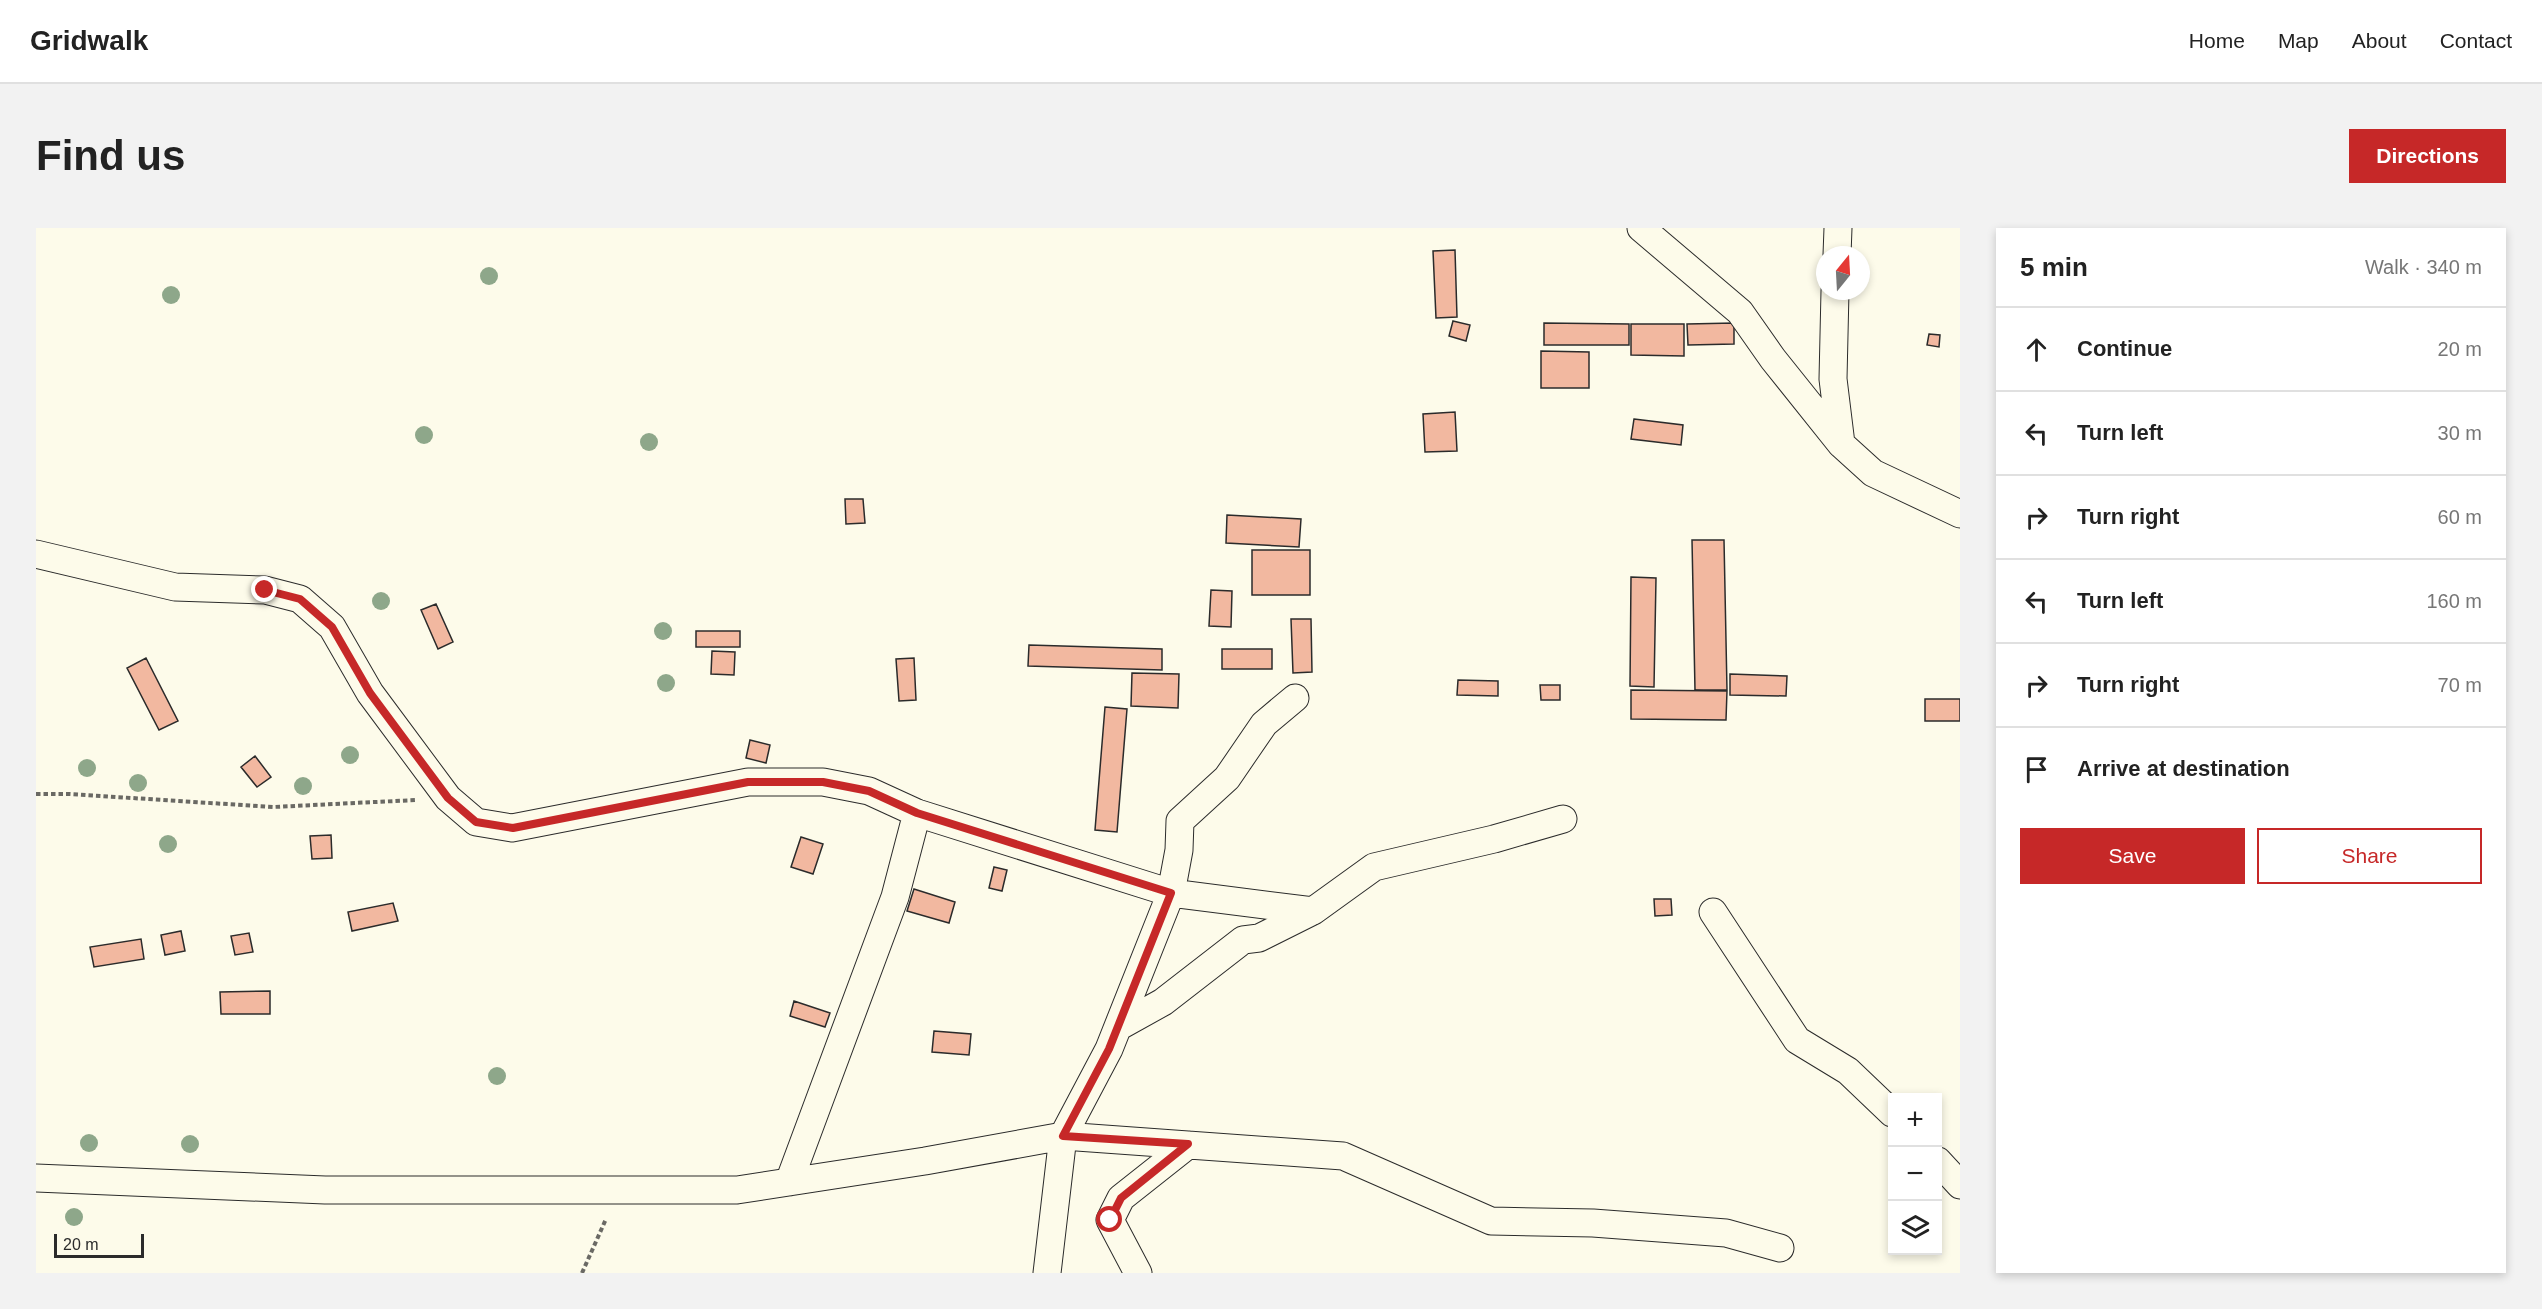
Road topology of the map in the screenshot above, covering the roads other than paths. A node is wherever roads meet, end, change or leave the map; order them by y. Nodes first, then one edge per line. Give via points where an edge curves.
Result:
1 (1641, 228) edge
2 (1838, 228) edge
3 (1837, 246) edge
4 (1835, 300) edge
5 (1841, 444) junction
6 (1960, 514) edge
7 (36, 554) edge
8 (1295, 698) dead end
9 (917, 813) junction
10 (1563, 819) dead end
11 (1171, 893) junction
12 (1313, 911) junction
13 (1713, 912) dead end
14 (1118, 1027) junction
15 (1888, 1108) edge
16 (1063, 1136) junction
17 (1188, 1144) junction
18 (1942, 1165) edge
19 (36, 1178) edge
20 (789, 1182) junction
21 (1960, 1185) edge
22 (1780, 1248) dead end
23 (1047, 1273) edge
24 (1138, 1273) edge

1 - 5 street via 1740,312
2 - 3 street
4 - 5 street via 1833,379
5 - 6 street via 1873,473
7 - 9 street via 176,587 265,590 300,599 332,627 370,693 448,798 476,822 513,828 748,782 823,782 869,791
8 - 11 street via 1264,724 1227,778 1180,821
9 - 11 street
9 - 20 street via 895,897
10 - 12 street via 1374,867
11 - 12 street
11 - 14 street
12 - 14 street via 1259,938 1243,940 1163,1002
13 - 15 street via 1797,1041 1848,1071
14 - 16 street
16 - 17 street
16 - 20 street
16 - 23 street
17 - 22 street via 1343,1156 1491,1221 1593,1223 1726,1233
17 - 24 street via 1121,1198 1110,1220
18 - 21 street
19 - 20 street via 325,1190 737,1190

